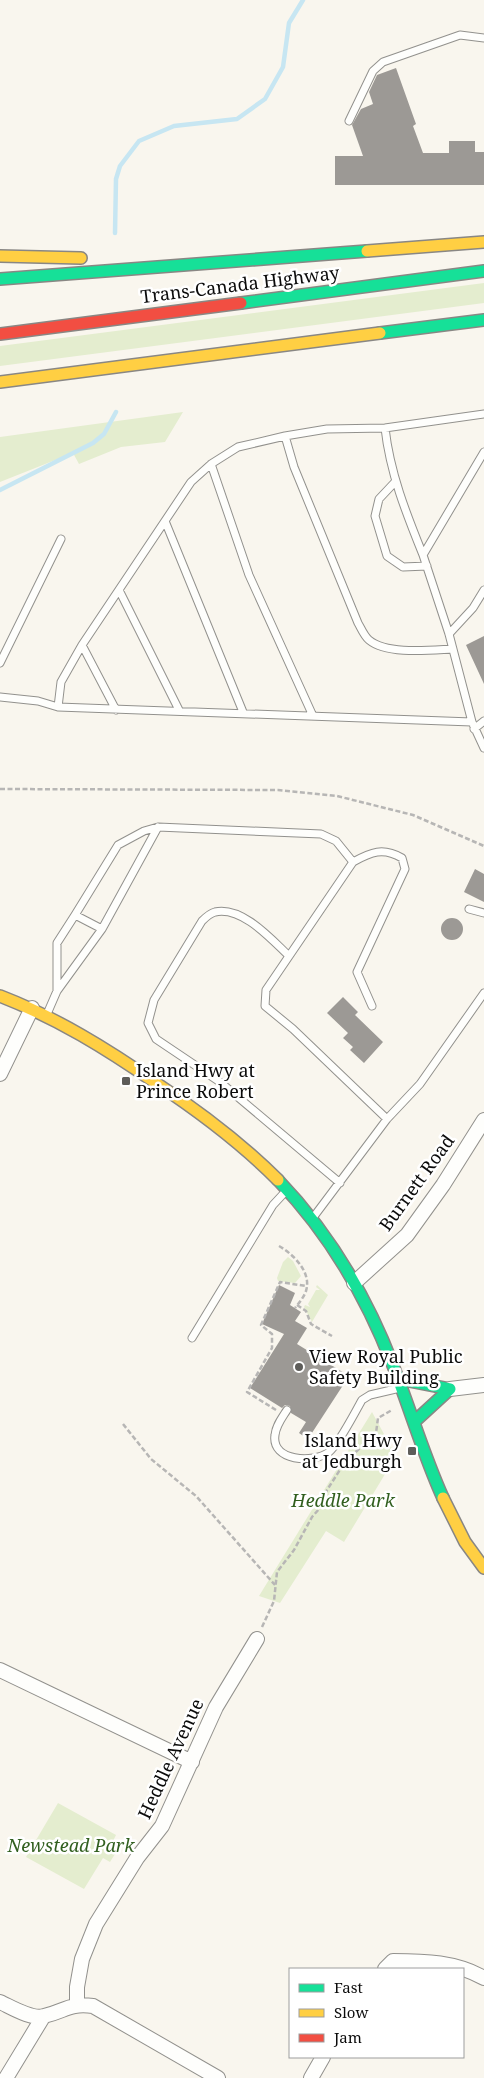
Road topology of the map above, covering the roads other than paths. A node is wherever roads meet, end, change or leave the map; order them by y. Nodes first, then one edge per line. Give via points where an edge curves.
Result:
1 (484, 38) edge
2 (349, 120) dead end
3 (484, 242) edge
4 (0, 256) edge
5 (92, 258) dead end
6 (111, 258) dead end
7 (236, 260) junction
8 (484, 271) edge
9 (0, 278) edge
10 (484, 320) edge
11 (0, 334) edge
12 (0, 382) edge
13 (484, 414) edge
14 (385, 428) junction
15 (285, 436) junction
16 (484, 452) edge
17 (212, 464) junction
18 (395, 482) junction
19 (165, 522) junction
20 (61, 539) dead end
21 (423, 555) junction
22 (427, 566) junction
23 (119, 590) junction
24 (484, 590) edge
25 (450, 634) junction
26 (82, 645) junction
27 (453, 649) junction
28 (0, 663) edge
29 (0, 698) edge
30 (58, 707) junction
31 (116, 710) junction
32 (179, 710) junction
33 (243, 712) junction
34 (313, 716) junction
35 (484, 721) edge
36 (473, 725) junction
37 (484, 748) edge
38 (158, 826) junction
39 (353, 862) junction
40 (469, 909) dead end
41 (484, 913) edge
42 (75, 915) junction
43 (102, 929) junction
44 (288, 955) junction
45 (57, 991) junction
46 (484, 993) edge
47 (0, 996) edge
48 (372, 1006) dead end
49 (32, 1008) junction
50 (47, 1014) junction
51 (0, 1074) edge
52 (388, 1119) junction
53 (484, 1120) edge
54 (340, 1183) junction
55 (287, 1190) junction
56 (312, 1220) junction
57 (354, 1283) junction
58 (192, 1338) dead end
59 (400, 1384) junction
60 (484, 1385) edge
61 (450, 1389) junction
62 (286, 1410) dead end
63 (414, 1422) junction
64 (484, 1568) edge
65 (257, 1640) road end
66 (0, 1670) edge
67 (192, 1762) junction
68 (386, 1968) edge
69 (460, 1968) edge
70 (464, 1969) edge
71 (484, 1978) edge
72 (0, 2002) edge
73 (76, 2004) junction
74 (43, 2017) junction
75 (322, 2058) edge
76 (6, 2078) edge
77 (218, 2078) edge
78 (311, 2078) edge

1 - 2 lane via 460,35 384,62 374,71
3 - 7 main road
4 - 5 main road
6 - 7 main road
7 - 9 main road
8 - 11 main road, Trans-Canada Highway
10 - 12 main road
13 - 14 lane
14 - 15 lane via 327,428
14 - 18 lane
15 - 17 lane via 238,447
15 - 27 lane via 294,466 358,623 369,640 386,648
16 - 21 lane
17 - 19 lane via 191,482
17 - 34 lane via 250,576
18 - 21 lane
18 - 22 lane via 379,499 375,516 388,556 403,566
19 - 23 lane
19 - 33 lane
20 - 28 lane
21 - 22 lane
22 - 25 lane
23 - 26 lane
23 - 32 lane
24 - 25 lane
25 - 27 lane
26 - 30 lane via 61,682
26 - 31 lane
27 - 36 lane
29 - 30 lane via 38,701
30 - 31 lane
31 - 32 lane
32 - 33 lane
33 - 34 lane
34 - 36 lane
35 - 36 lane
36 - 37 lane
38 - 39 lane via 321,834 336,841
38 - 42 lane via 118,845
38 - 43 lane
39 - 44 lane
39 - 48 lane via 373,851 390,851 402,858 405,869 357,972
40 - 41 lane
42 - 43 lane
42 - 45 lane via 57,944
43 - 45 lane
44 - 52 lane via 266,990 265,1006
44 - 54 lane via 255,923 228,913 214,912 202,921 154,1000 148,1023 156,1039 220,1082
45 - 50 lane
46 - 52 lane via 420,1084
47 - 49 main road
49 - 50 main road
49 - 51 street
50 - 55 main road via 96,1042 179,1098 239,1143
52 - 54 lane
53 - 57 street, Burnett Road via 407,1235
54 - 56 lane
55 - 56 main road
55 - 58 lane via 272,1205
56 - 57 main road
57 - 59 main road via 380,1334
59 - 61 main road
59 - 62 lane via 362,1400 330,1451 321,1457 292,1458 275,1446 276,1427
59 - 63 main road
60 - 61 street
61 - 63 main road
63 - 64 main road via 435,1486 467,1547
65 - 67 street, Heddle Avenue via 216,1707
66 - 67 street
67 - 73 street, Heddle Avenue via 162,1826 132,1866 96,1924 82,1959
68 - 69 street via 393,1961 429,1961
70 - 71 street
72 - 74 street
73 - 74 street
73 - 77 street via 93,2006
74 - 76 street
75 - 78 street

